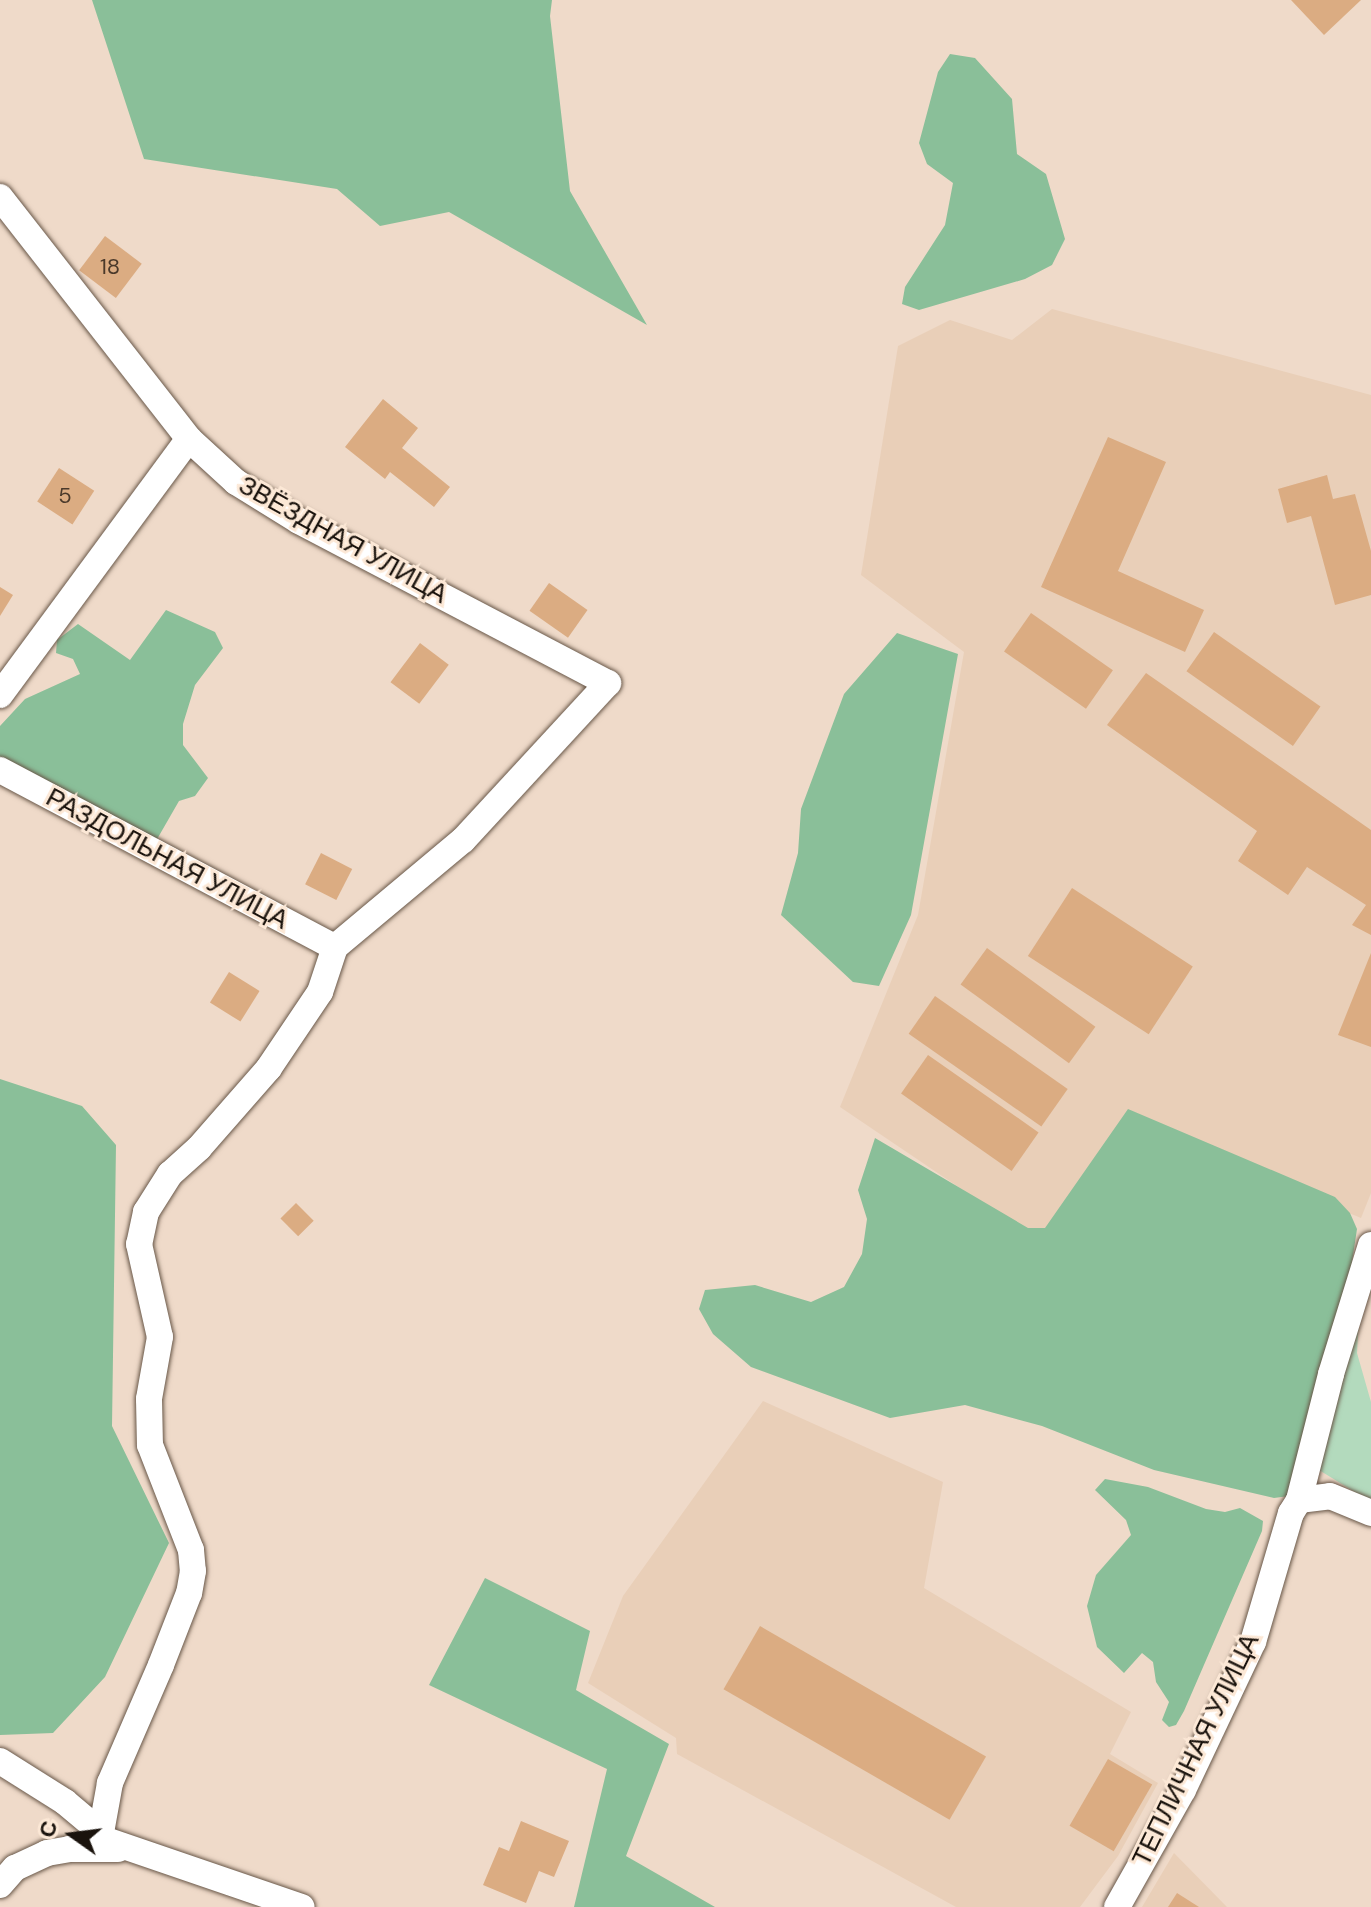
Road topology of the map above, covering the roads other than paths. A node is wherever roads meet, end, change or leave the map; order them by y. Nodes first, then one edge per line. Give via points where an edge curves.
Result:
1 (1, 200) edge
2 (189, 439) junction
3 (0, 695) edge
4 (0, 770) edge
5 (335, 947) junction
6 (1371, 1245) edge
7 (1299, 1500) junction
8 (1371, 1513) edge
9 (0, 1761) edge
10 (100, 1838) junction
11 (138, 1850) junction
12 (0, 1885) edge
13 (301, 1907) edge
14 (1117, 1907) edge

1 - 2 street, ЗВЁЗДНАЯ УЛИЦА
2 - 3 street
2 - 5 street, ЗВЁЗДНАЯ УЛИЦА via 236,482 299,521 608,683 463,840
4 - 5 street, РАЗДОЛЬНАЯ УЛИЦА
5 - 10 street via 320,992 269,1068 170,1174 146,1212 139,1244 160,1337 149,1399 150,1445 191,1550 193,1571 161,1665 110,1783
6 - 7 street, ТЕПЛИЧНАЯ УЛИЦА
7 - 8 street via 1330,1496
7 - 14 street, ТЕПЛИЧНАЯ УЛИЦА via 1253,1642 1183,1790
9 - 10 street via 65,1802
10 - 11 street
11 - 12 street via 47,1853 15,1868
11 - 13 street

